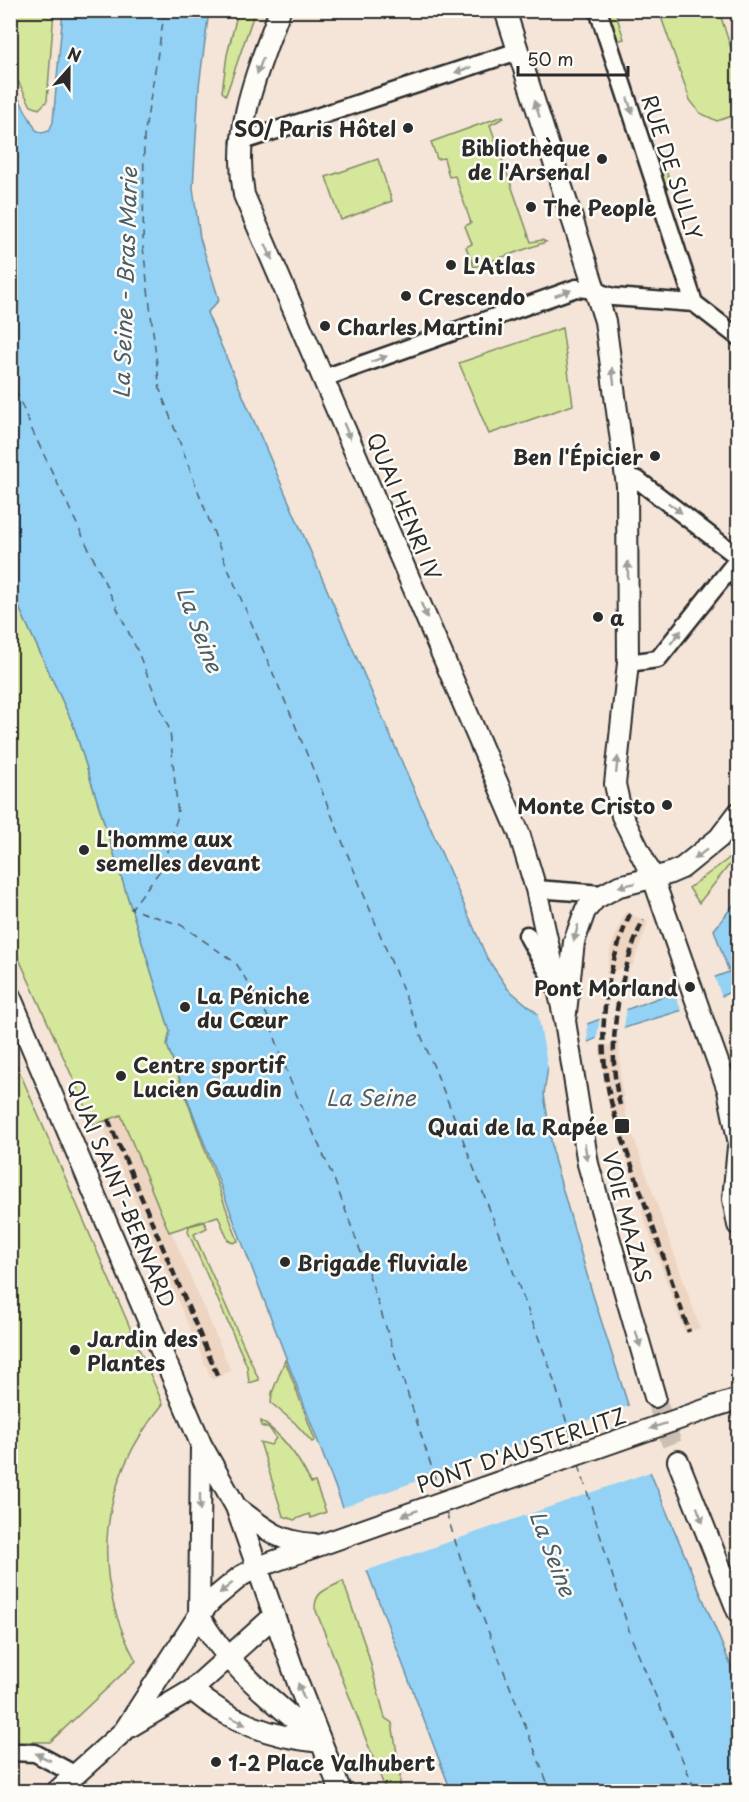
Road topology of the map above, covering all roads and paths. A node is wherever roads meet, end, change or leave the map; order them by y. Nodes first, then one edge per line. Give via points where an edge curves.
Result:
1 (280, 10) edge
2 (505, 10) edge
3 (598, 10) edge
4 (518, 51) junction
5 (240, 142) junction
6 (597, 292) junction
7 (694, 303) junction
8 (738, 337) edge
9 (324, 378) junction
10 (627, 477) junction
11 (738, 558) edge
12 (628, 663) junction
13 (738, 813) edge
14 (652, 878) junction
15 (537, 889) junction
16 (602, 894) junction
17 (526, 935) dead end
18 (563, 984) junction
19 (10, 996) edge
20 (738, 1139) edge
21 (738, 1147) edge
22 (738, 1226) edge
23 (655, 1397) tunnel mouth
24 (738, 1399) edge
25 (201, 1444) junction
26 (678, 1461) tunnel mouth
27 (236, 1507) junction
28 (320, 1545) junction
29 (258, 1567) junction
30 (738, 1612) edge
31 (199, 1615) junction
32 (274, 1616) junction
33 (230, 1657) junction
34 (192, 1690) junction
35 (124, 1731) junction
36 (320, 1742) junction
37 (10, 1752) edge
38 (74, 1774) junction
39 (56, 1791) edge
40 (340, 1791) edge

1 -> 5 main road, QUAI HENRI IV via 248,100
2 - 4 main road
3 -> 7 street, RUE DE SULLY
4 -> 5 street
6 -> 4 main road
5 -> 9 main road, QUAI HENRI IV via 244,195
6 - 7 street via 622,298
9 -> 6 street via 576,288
10 -> 6 main road via 605,321
7 - 8 street
9 -> 15 main road, QUAI HENRI IV via 519,833
10 -> 11 street via 638,480
12 -> 10 main road
12 -> 11 street via 658,659
14 -> 12 main road via 622,816 615,784
13 -> 14 main road, VOIE MAZAS via 701,855 682,868
14 -> 16 main road, VOIE MAZAS
14 - 20 main road via 728,1090
15 - 16 street
15 - 18 main road, QUAI HENRI IV
16 -> 18 main road, VOIE MAZAS via 585,911 578,925
17 - 18 street
18 -> 23 main road, VOIE MAZAS via 569,1053 588,1164
19 - 25 main road, QUAI SAINT-BERNARD
21 - 22 main road via 733,1199
24 -> 28 main road, PONT D'AUSTERLITZ, bridge
25 - 27 main road, QUAI SAINT-BERNARD
25 -> 31 main road, QUAI SAINT-BERNARD
26 -> 30 main road
27 - 28 main road via 277,1537
27 - 29 main road, QUAI SAINT-BERNARD
28 - 29 main road, PONT D'AUSTERLITZ
29 -> 31 main road, PONT D'AUSTERLITZ via 222,1591
29 - 32 main road, QUAI SAINT-BERNARD
31 - 33 main road
31 - 35 main road, PONT D'AUSTERLITZ
32 - 33 main road
36 -> 32 main road, QUAI SAINT-BERNARD
33 - 34 main road
33 - 36 main road
34 - 35 main road
34 -> 36 main road via 216,1709 248,1726
35 - 38 main road
36 - 40 main road, QUAI SAINT-BERNARD
38 -> 37 street via 35,1753
38 - 39 main road

